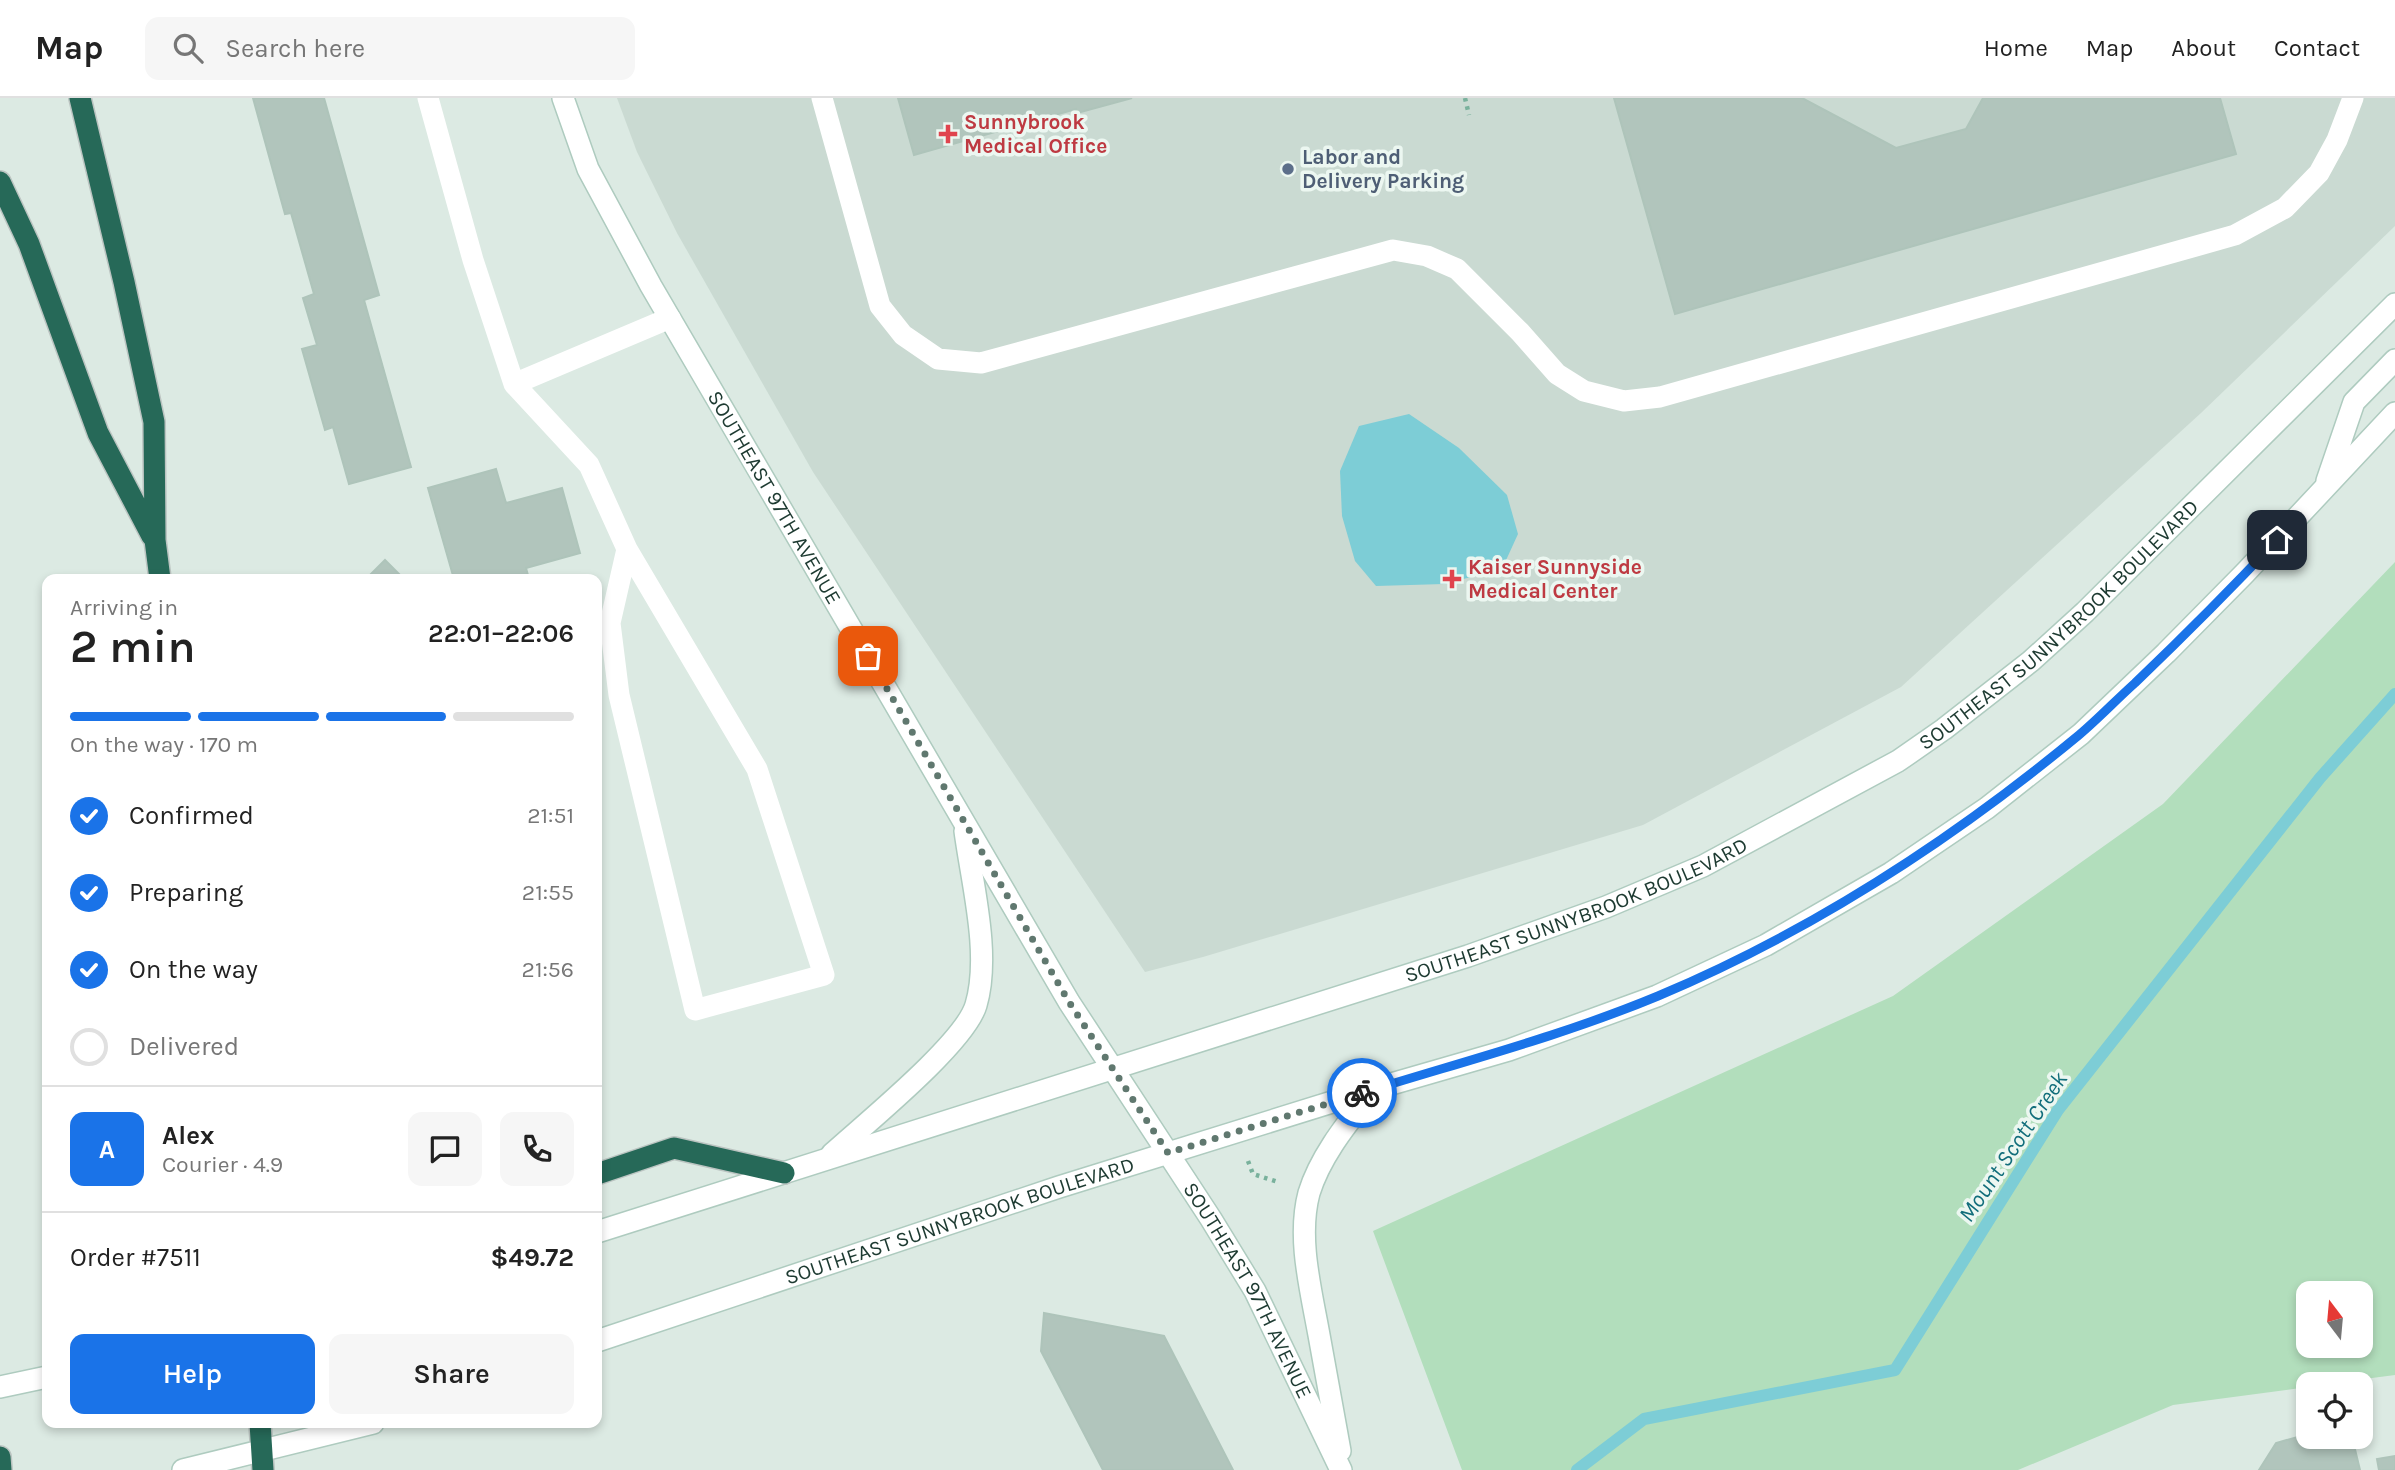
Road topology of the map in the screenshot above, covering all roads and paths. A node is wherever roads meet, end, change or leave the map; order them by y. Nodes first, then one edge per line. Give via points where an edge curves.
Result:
1 (80, 98) edge
2 (429, 98) edge
3 (563, 98) edge
4 (822, 98) edge
5 (1465, 98) edge
6 (2353, 98) edge
7 (1469, 115) dead end
8 (0, 182) edge
9 (2395, 304) edge
10 (670, 318) junction
11 (2395, 360) edge
12 (514, 384) junction
13 (2395, 413) edge
14 (2324, 489) junction
15 (155, 540) junction
16 (627, 549) junction
17 (159, 574) edge
18 (963, 819) junction
19 (1112, 1069) junction
20 (1374, 1089) junction
21 (1244, 1151) dead end
22 (1168, 1153) junction
23 (825, 1160) junction
24 (602, 1172) edge
25 (784, 1173) junction
26 (1287, 1185) dead end
27 (602, 1230) edge
28 (602, 1338) edge
29 (42, 1378) edge
30 (0, 1387) edge
31 (260, 1428) edge
32 (358, 1428) edge
33 (0, 1457) edge
34 (263, 1460) edge
35 (1, 1470) edge
36 (183, 1470) edge
37 (1343, 1470) edge

1 - 15 highway via 154,422
2 - 12 main road via 472,260
3 - 10 main road, SOUTHEAST 97TH AVENUE via 588,169
4 - 6 main road via 880,306 903,335 938,359 981,363 1393,250 1427,256 1457,269 1557,374 1584,391 1624,401 1673,394 2235,235 2285,208 2319,173
5 - 7 path
8 - 15 highway via 29,244 98,433
9 - 19 main road, SOUTHEAST SUNNYBROOK BOULEVARD via 2085,612 2003,684 1898,761 1703,866 1606,907 1468,956
10 - 12 main road
10 - 18 main road, SOUTHEAST 97TH AVENUE
11 - 14 main road via 2354,402
12 - 16 main road via 589,465
13 - 14 main road, SOUTHEAST SUNNYBROOK BOULEVARD
14 - 20 main road, SOUTHEAST SUNNYBROOK BOULEVARD via 2175,645 2081,734 1891,873 1766,945 1657,996 1509,1050
15 - 17 highway
16 - 16 main road via 757,769 824,975 695,1010 619,695 610,623
18 - 19 main road, SOUTHEAST 97TH AVENUE
18 - 23 main road via 980,938 980,988 975,1009 930,1064
19 - 22 main road, SOUTHEAST 97TH AVENUE
19 - 23 main road, SOUTHEAST SUNNYBROOK BOULEVARD
20 - 22 main road, SOUTHEAST SUNNYBROOK BOULEVARD
20 - 37 main road via 1320,1167 1309,1193 1305,1221 1309,1283
21 - 26 path via 1253,1174
22 - 28 main road, SOUTHEAST SUNNYBROOK BOULEVARD
22 - 37 main road, SOUTHEAST 97TH AVENUE via 1255,1291
23 - 25 main road, SOUTHEAST SUNNYBROOK BOULEVARD
24 - 25 highway via 674,1149
25 - 27 main road, SOUTHEAST SUNNYBROOK BOULEVARD
29 - 30 main road
31 - 34 highway
32 - 34 main road
33 - 35 highway
34 - 36 main road

